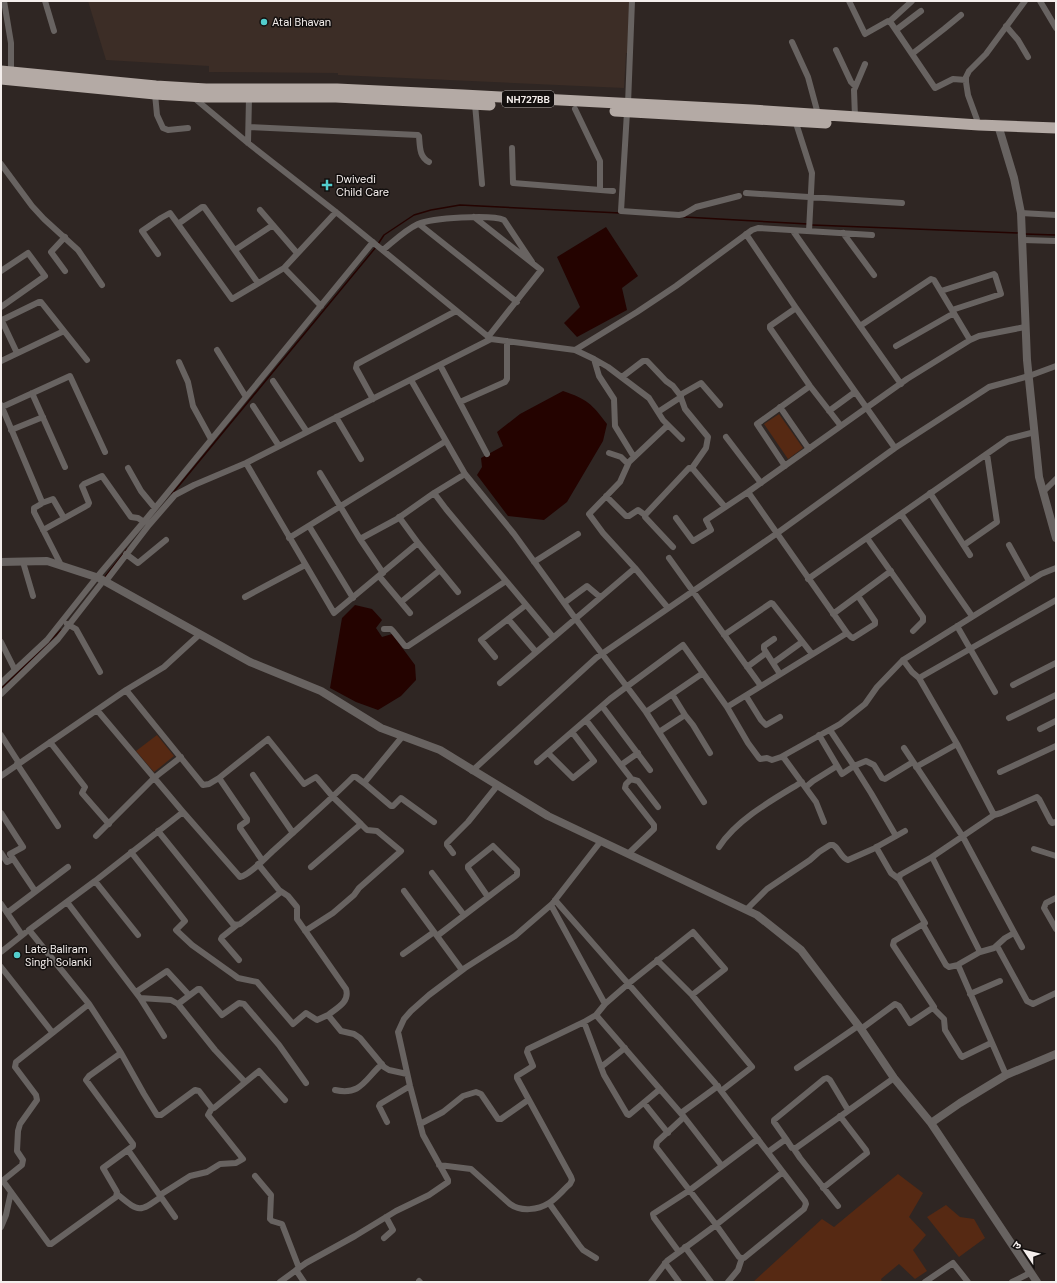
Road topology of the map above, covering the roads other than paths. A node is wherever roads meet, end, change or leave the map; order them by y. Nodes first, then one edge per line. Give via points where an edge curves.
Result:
1 (4, 1) edge
2 (45, 1) edge
3 (632, 1) edge
4 (849, 1) edge
5 (912, 1) edge
6 (1025, 1) edge
7 (1040, 1) edge
8 (921, 11) dead end
9 (961, 15) dead end
10 (889, 22) junction
11 (1006, 26) junction
12 (1056, 28) edge
13 (896, 30) junction
14 (54, 31) dead end
15 (792, 42) dead end
16 (836, 50) dead end
17 (912, 54) junction
18 (1028, 58) dead end
19 (865, 64) dead end
20 (6, 71) edge
21 (1, 79) edge
22 (966, 80) junction
23 (855, 86) junction
24 (190, 92) junction
25 (155, 94) junction
26 (249, 98) junction
27 (475, 104) junction
28 (627, 108) junction
29 (575, 109) junction
30 (818, 114) junction
31 (794, 117) junction
32 (855, 117) junction
33 (979, 125) junction
34 (188, 128) dead end
35 (249, 128) junction
36 (1056, 128) edge
37 (999, 129) junction
38 (1056, 136) edge
39 (248, 143) junction
40 (512, 148) dead end
41 (429, 162) dead end
42 (1, 164) edge
43 (3, 171) edge
44 (482, 184) dead end
45 (600, 190) junction
46 (613, 191) dead end
47 (746, 193) dead end
48 (740, 196) dead end
49 (811, 198) junction
50 (902, 203) dead end
51 (260, 210) dead end
52 (336, 212) junction
53 (1021, 213) junction
54 (1056, 215) edge
55 (474, 217) junction
56 (178, 224) junction
57 (419, 224) junction
58 (273, 225) junction
59 (810, 227) junction
60 (793, 231) junction
61 (843, 233) junction
62 (746, 234) junction
63 (872, 234) dead end
64 (65, 237) junction
65 (1022, 238) junction
66 (1056, 241) edge
67 (377, 246) junction
68 (235, 250) junction
69 (158, 254) dead end
70 (298, 254) junction
71 (532, 262) junction
72 (284, 268) junction
73 (1, 271) edge
74 (65, 271) dead end
75 (874, 275) dead end
76 (258, 283) junction
77 (102, 285) dead end
78 (941, 291) junction
79 (517, 302) junction
80 (1, 306) edge
81 (321, 306) junction
82 (796, 308) junction
83 (456, 311) junction
84 (953, 311) junction
85 (1, 320) edge
86 (860, 326) junction
87 (1025, 327) junction
88 (64, 330) junction
89 (489, 338) junction
90 (507, 340) junction
91 (970, 340) junction
92 (896, 346) dead end
93 (217, 350) dead end
94 (575, 350) junction
95 (17, 353) junction
96 (594, 359) junction
97 (87, 360) dead end
98 (1, 361) edge
99 (179, 362) dead end
100 (440, 365) junction
101 (1056, 366) edge
102 (1029, 376) junction
103 (622, 377) junction
104 (411, 380) junction
105 (273, 381) dead end
106 (901, 384) junction
107 (810, 386) junction
108 (855, 392) junction
109 (32, 393) junction
110 (681, 396) junction
111 (246, 397) junction
112 (373, 399) junction
113 (460, 402) junction
114 (720, 405) dead end
115 (1, 406) edge
116 (253, 406) dead end
117 (780, 407) junction
118 (867, 408) junction
119 (829, 411) junction
120 (658, 412) junction
121 (43, 417) junction
122 (336, 417) junction
123 (668, 425) junction
124 (841, 426) junction
125 (11, 430) junction
126 (307, 432) junction
127 (1035, 432) junction
128 (726, 436) dead end
129 (211, 439) junction
130 (682, 439) dead end
131 (446, 441) junction
132 (279, 446) junction
133 (895, 448) junction
134 (809, 449) junction
135 (105, 452) dead end
136 (609, 453) dead end
137 (487, 454) dead end
138 (987, 454) junction
139 (634, 457) junction
140 (361, 459) dead end
141 (246, 463) junction
142 (628, 464) junction
143 (785, 466) junction
144 (65, 467) dead end
145 (128, 468) dead end
146 (692, 468) junction
147 (320, 473) dead end
148 (465, 474) junction
149 (1056, 479) edge
150 (761, 483) junction
151 (1044, 491) junction
152 (748, 492) junction
153 (434, 493) junction
154 (930, 493) junction
155 (606, 496) junction
156 (42, 503) junction
157 (340, 507) junction
158 (725, 507) junction
159 (155, 508) junction
160 (645, 514) junction
161 (901, 514) junction
162 (399, 517) junction
163 (64, 518) junction
164 (676, 518) dead end
165 (144, 522) junction
166 (309, 526) junction
167 (43, 530) junction
168 (578, 534) dead end
169 (776, 534) junction
170 (289, 538) junction
171 (867, 538) junction
172 (1056, 538) edge
173 (360, 539) junction
174 (166, 540) dead end
175 (418, 543) junction
176 (964, 545) junction
177 (1009, 545) dead end
178 (672, 547) dead end
179 (126, 554) junction
180 (970, 555) dead end
181 (669, 558) dead end
182 (1, 562) edge
183 (23, 562) junction
184 (534, 562) junction
185 (305, 565) junction
186 (61, 566) junction
187 (635, 568) junction
188 (1056, 568) edge
189 (440, 570) junction
190 (891, 571) junction
191 (381, 574) junction
192 (102, 579) junction
193 (808, 579) junction
194 (506, 581) junction
195 (1029, 581) junction
196 (693, 591) junction
197 (458, 592) dead end
198 (33, 596) dead end
199 (858, 596) junction
200 (245, 597) dead end
201 (600, 597) junction
202 (353, 598) junction
203 (1056, 600) edge
204 (401, 602) junction
205 (564, 603) junction
206 (526, 605) junction
207 (668, 608) junction
208 (410, 613) dead end
209 (833, 614) junction
210 (972, 616) junction
211 (575, 618) junction
212 (508, 619) junction
213 (66, 623) junction
214 (957, 626) junction
215 (384, 629) dead end
216 (913, 631) dead end
217 (847, 633) junction
218 (200, 634) junction
219 (724, 635) junction
220 (553, 637) junction
221 (774, 639) dead end
222 (1, 642) edge
223 (802, 642) junction
224 (969, 648) junction
225 (536, 652) junction
226 (602, 653) junction
227 (766, 653) junction
228 (812, 654) junction
229 (495, 657) dead end
230 (903, 660) junction
231 (773, 663) junction
232 (1056, 663) edge
233 (747, 667) junction
234 (15, 670) junction
235 (100, 672) dead end
236 (703, 673) junction
237 (780, 674) junction
238 (919, 678) junction
239 (1, 683) edge
240 (500, 683) dead end
241 (1013, 685) dead end
242 (627, 686) junction
243 (761, 686) junction
244 (126, 690) junction
245 (994, 692) dead end
246 (1, 694) edge
247 (672, 694) junction
248 (1056, 695) edge
249 (746, 696) junction
250 (602, 706) junction
251 (727, 708) junction
252 (97, 710) junction
253 (646, 712) junction
254 (685, 715) junction
255 (780, 717) dead end
256 (1009, 718) dead end
257 (586, 720) junction
258 (1056, 721) edge
259 (1040, 729) dead end
260 (830, 730) junction
261 (572, 732) junction
262 (659, 732) junction
263 (1, 735) edge
264 (819, 735) junction
265 (402, 737) junction
266 (50, 742) junction
267 (957, 744) junction
268 (1056, 746) edge
269 (904, 748) dead end
270 (548, 753) junction
271 (638, 753) junction
272 (710, 753) dead end
273 (181, 757) junction
274 (780, 757) junction
275 (537, 762) dead end
276 (18, 764) junction
277 (621, 765) junction
278 (915, 765) junction
279 (837, 766) junction
280 (854, 766) junction
281 (650, 770) dead end
282 (472, 771) junction
283 (1000, 772) dead end
284 (253, 775) dead end
285 (1, 776) edge
286 (154, 778) junction
287 (219, 778) junction
288 (631, 779) junction
289 (364, 783) junction
290 (804, 784) junction
291 (497, 786) junction
292 (333, 797) junction
293 (704, 802) dead end
294 (658, 807) dead end
295 (1, 812) edge
296 (183, 812) junction
297 (994, 815) junction
298 (434, 822) dead end
299 (824, 822) dead end
300 (1056, 822) edge
301 (109, 824) junction
302 (361, 824) junction
303 (58, 826) dead end
304 (158, 831) junction
305 (905, 831) dead end
306 (293, 833) junction
307 (96, 836) dead end
308 (896, 836) junction
309 (963, 837) junction
310 (601, 841) junction
311 (719, 847) dead end
312 (876, 847) junction
313 (1034, 849) dead end
314 (131, 852) junction
315 (1, 853) edge
316 (454, 853) dead end
317 (628, 854) junction
318 (1056, 856) edge
319 (932, 857) junction
320 (13, 859) junction
321 (260, 862) junction
322 (68, 867) dead end
323 (311, 867) dead end
324 (432, 873) dead end
325 (898, 879) junction
326 (95, 881) junction
327 (35, 891) junction
328 (404, 891) dead end
329 (281, 892) junction
330 (488, 897) junction
331 (1056, 898) edge
332 (67, 902) junction
333 (553, 903) junction
334 (1, 904) edge
335 (746, 910) junction
336 (7, 914) junction
337 (464, 915) junction
338 (237, 925) junction
339 (923, 926) junction
340 (1056, 929) edge
341 (29, 930) junction
342 (305, 931) junction
343 (1014, 933) junction
344 (22, 934) junction
345 (435, 934) junction
346 (138, 935) dead end
347 (997, 946) junction
348 (1022, 947) dead end
349 (1, 952) edge
350 (980, 952) junction
351 (404, 954) dead end
352 (239, 960) dead end
353 (657, 960) junction
354 (958, 965) junction
355 (1, 967) edge
356 (462, 970) junction
357 (1000, 981) dead end
358 (628, 984) junction
359 (136, 992) junction
360 (1056, 993) edge
361 (970, 994) junction
362 (189, 995) junction
363 (692, 995) junction
364 (140, 998) junction
365 (89, 1004) junction
366 (178, 1004) junction
367 (605, 1004) junction
368 (933, 1008) junction
369 (328, 1015) junction
370 (596, 1015) junction
371 (584, 1022) junction
372 (860, 1027) junction
373 (52, 1032) junction
374 (164, 1036) dead end
375 (991, 1043) junction
376 (625, 1048) junction
377 (121, 1053) junction
378 (1056, 1054) edge
379 (382, 1064) junction
380 (601, 1067) junction
381 (797, 1068) dead end
382 (407, 1074) junction
383 (1006, 1075) junction
384 (894, 1078) junction
385 (245, 1082) junction
386 (306, 1083) dead end
387 (410, 1086) junction
388 (719, 1088) junction
389 (660, 1089) junction
390 (335, 1090) dead end
391 (285, 1100) dead end
392 (528, 1100) junction
393 (644, 1103) junction
394 (212, 1108) junction
395 (848, 1110) junction
396 (683, 1115) junction
397 (840, 1116) junction
398 (387, 1122) dead end
399 (931, 1122) junction
400 (420, 1124) junction
401 (668, 1133) junction
402 (758, 1139) junction
403 (786, 1139) junction
404 (794, 1149) junction
405 (128, 1150) junction
406 (768, 1152) junction
407 (439, 1165) junction
408 (722, 1166) junction
409 (783, 1172) junction
410 (255, 1176) dead end
411 (2, 1181) edge
412 (823, 1188) junction
413 (690, 1190) junction
414 (11, 1192) junction
415 (118, 1194) junction
416 (160, 1196) junction
417 (549, 1203) junction
418 (838, 1206) dead end
419 (175, 1217) dead end
420 (386, 1217) junction
421 (716, 1225) junction
422 (1, 1227) edge
423 (384, 1238) dead end
424 (685, 1247) junction
425 (679, 1252) junction
426 (596, 1258) dead end
427 (742, 1258) junction
428 (665, 1263) junction
429 (297, 1269) junction
430 (1030, 1273) junction
431 (280, 1282) edge
432 (304, 1282) edge
433 (651, 1282) edge
434 (679, 1282) edge
435 (711, 1282) edge
436 (728, 1282) edge
437 (925, 1282) edge
438 (968, 1282) edge
439 (1012, 1282) edge
440 (1037, 1282) edge

1 - 20 street via 11,43
2 - 14 street
3 - 28 street
4 - 10 street via 865,34
5 - 10 street
6 - 11 street
7 - 12 street
8 - 13 street
9 - 17 street
10 - 13 street
11 - 18 street
11 - 22 street via 986,54 969,71
13 - 17 street
15 - 30 street via 808,77
16 - 23 street
17 - 22 street via 935,88 953,80
19 - 23 street
20 - 24 highway, NH727BB via 156,86
21 - 25 highway, NH727BB
22 - 33 street via 968,95
23 - 32 street
24 - 25 highway, NH727BB
24 - 26 highway, NH727BB
24 - 28 highway, NH727BB via 337,89
24 - 39 street
25 - 34 street via 157,115 163,128
26 - 27 highway, NH727BB via 336,97
26 - 35 street
27 - 29 highway, NH727BB
27 - 44 street
28 - 29 highway, NH727BB
28 - 31 highway, NH727BB
28 - 48 street via 622,211 679,215 696,207
29 - 45 street via 600,161
30 - 31 highway, NH727BB
30 - 32 highway, NH727BB
31 - 37 highway, NH727BB
31 - 49 street via 812,173
32 - 33 highway, NH727BB
33 - 37 highway, NH727BB
35 - 39 street
35 - 41 street via 418,135 422,156
36 - 37 highway, NH727BB
37 - 38 highway, NH727BB
37 - 53 street via 1014,178
39 - 52 street
40 - 45 street via 513,183
42 - 43 street
43 - 64 street via 44,220
45 - 46 street
47 - 49 street
49 - 50 street
49 - 59 street
51 - 58 street
52 - 67 street
52 - 70 street
53 - 54 street
53 - 65 street
55 - 57 street
55 - 71 street
55 - 71 street via 504,220
56 - 68 street via 202,207
56 - 69 street via 169,214 143,230
56 - 76 street via 230,298
57 - 67 street
57 - 79 street
58 - 68 street
58 - 70 street
59 - 60 street
59 - 61 street
60 - 62 street via 758,228
60 - 86 street
61 - 63 street
61 - 75 street
62 - 82 street
62 - 94 street via 676,286
64 - 74 street via 51,252
64 - 77 street via 82,255
65 - 66 street
65 - 87 street
67 - 81 street
67 - 83 street
68 - 76 street
70 - 72 street
71 - 79 street via 541,269 541,272
72 - 76 street
72 - 81 street
73 - 80 street via 28,253 45,276
78 - 84 street
78 - 84 street via 995,275 1001,294
78 - 86 street via 934,280 930,279
79 - 89 street
81 - 111 street
82 - 107 street via 770,327
82 - 108 street
83 - 89 street
83 - 112 street via 357,364 356,368
84 - 91 street
84 - 92 street
85 - 88 street via 39,302
85 - 95 street
86 - 106 street
87 - 91 street
87 - 102 street
88 - 95 street
88 - 97 street
89 - 90 street
89 - 100 street
90 - 94 street
90 - 113 street via 508,376 505,382
91 - 106 street
93 - 111 street
94 - 96 street
95 - 98 street
96 - 103 street
96 - 139 street via 599,376 614,399 616,426
99 - 129 street via 188,382 193,406
100 - 104 street
100 - 113 street
101 - 102 street
102 - 127 street
102 - 133 street via 989,387
103 - 110 street via 643,361 647,361
103 - 120 street via 649,398
104 - 112 street
104 - 131 street
105 - 126 street
106 - 118 street
107 - 117 street
107 - 119 street
108 - 118 street
108 - 119 street
109 - 115 street
109 - 121 street
109 - 135 street via 68,376 71,377
110 - 114 street via 700,383
110 - 120 street
110 - 146 street via 685,410 708,437 706,448
111 - 129 street
112 - 122 street
113 - 137 street
115 - 125 street
116 - 132 street
117 - 134 street
117 - 143 street via 757,424
118 - 124 street
118 - 133 street
119 - 124 street
120 - 123 street
121 - 125 street
121 - 144 street
122 - 126 street
122 - 140 street
123 - 130 street
123 - 139 street
124 - 134 street
125 - 156 street
126 - 132 street
127 - 138 street via 1008,439
127 - 151 street
128 - 150 street
129 - 159 street
131 - 148 street
131 - 157 street
132 - 141 street
133 - 169 street
134 - 143 street
136 - 142 street via 622,457
138 - 154 street
138 - 176 street via 997,522
139 - 142 street
141 - 170 street
141 - 179 street via 175,495
142 - 155 street via 620,482
143 - 150 street
145 - 159 street
146 - 158 street
146 - 160 street via 689,468
147 - 157 street
148 - 153 street
148 - 184 street
149 - 151 street
150 - 152 street
151 - 172 street
152 - 158 street
152 - 169 street
153 - 162 street
153 - 194 street
154 - 161 street
154 - 176 street
155 - 160 street via 626,516 638,510
155 - 187 street via 589,516
156 - 163 street via 53,499
156 - 167 street via 33,510
157 - 166 street
157 - 173 street
158 - 164 street via 706,520 711,530 693,540
159 - 165 street
160 - 178 street
161 - 171 street
161 - 210 street
162 - 173 street
162 - 175 street
163 - 165 street via 88,505 82,486 102,476 131,517
163 - 167 street
165 - 192 street
166 - 170 street
166 - 202 street
167 - 186 street
168 - 184 street
169 - 193 street
169 - 196 street
170 - 185 street
171 - 190 street
171 - 193 street
173 - 191 street
174 - 179 street via 138,563
175 - 189 street
175 - 191 street
176 - 180 street
177 - 195 street
179 - 192 street
181 - 196 street
182 - 183 street
183 - 186 street via 47,561
183 - 198 street
184 - 205 street
185 - 200 street
185 - 202 street via 333,613
186 - 192 street
187 - 201 street
187 - 207 street
188 - 195 street
189 - 197 street
189 - 204 street
190 - 199 street
190 - 216 street via 924,617
191 - 202 street
191 - 204 street
192 - 213 street
192 - 218 street
193 - 209 street
194 - 206 street
194 - 215 street via 408,646 405,646 393,630
195 - 210 street
196 - 207 street
196 - 219 street
199 - 209 street
199 - 217 street via 876,622 854,638
201 - 205 street via 587,586
201 - 211 street
203 - 224 street
204 - 208 street
205 - 211 street
206 - 212 street
206 - 220 street
207 - 226 street
209 - 217 street
210 - 214 street
211 - 220 street
211 - 226 street
212 - 225 street
212 - 229 street via 481,640
213 - 234 street
213 - 235 street via 76,629
213 - 246 street via 58,639
214 - 224 street
214 - 230 street
217 - 228 street
218 - 244 street via 164,667
218 - 265 street via 250,662 321,691 380,728
219 - 223 street via 771,603
219 - 233 street
220 - 225 street
221 - 227 street via 764,646
222 - 234 street
223 - 228 street
223 - 231 street
224 - 238 street
224 - 245 street
225 - 240 street
226 - 242 street
226 - 282 street
227 - 231 street
227 - 233 street
228 - 237 street
230 - 238 street
230 - 260 street via 863,706
231 - 237 street
232 - 241 street
233 - 243 street
234 - 239 street
236 - 242 street via 682,645
236 - 247 street
236 - 251 street
237 - 243 street
238 - 267 street
242 - 250 street
242 - 253 street
243 - 249 street
244 - 252 street
244 - 273 street
247 - 253 street
247 - 254 street
248 - 256 street
249 - 251 street
249 - 255 street via 766,725
250 - 257 street
250 - 271 street
251 - 274 street via 760,759 772,760
252 - 266 street
252 - 286 street
253 - 262 street
254 - 262 street
254 - 272 street
257 - 261 street
257 - 277 street
258 - 259 street
260 - 264 street
260 - 280 street
261 - 270 street
261 - 270 street via 594,761 573,778
262 - 293 street
263 - 276 street
264 - 274 street
264 - 279 street
265 - 282 street via 440,750
265 - 289 street
266 - 276 street
266 - 301 street via 84,786 82,793
267 - 278 street
267 - 297 street
268 - 283 street
269 - 278 street
270 - 275 street
271 - 277 street
271 - 281 street
273 - 286 street
273 - 287 street via 203,785
274 - 290 street via 784,758
276 - 285 street
276 - 303 street
277 - 288 street
278 - 280 street via 885,779 874,765 866,761
278 - 309 street
279 - 280 street via 842,774
279 - 290 street
280 - 308 street
282 - 291 street
284 - 306 street
286 - 296 street
286 - 301 street
287 - 292 street via 268,739 304,784 316,777
287 - 321 street via 247,819 240,828
288 - 294 street via 638,781
288 - 317 street via 625,788 655,827
289 - 292 street via 355,776
289 - 298 street via 391,806 401,798
290 - 299 street via 816,802
290 - 311 street via 748,818 727,835
291 - 310 street via 548,816
291 - 316 street via 447,843
292 - 302 street
292 - 306 street
295 - 320 street via 23,847 10,854
296 - 304 street
296 - 321 street via 240,877
297 - 300 street via 1037,798 1051,822
297 - 309 street
301 - 307 street
302 - 323 street
302 - 342 street via 367,830 377,830 401,851 354,895 324,920
304 - 314 street
304 - 338 street via 233,924
305 - 308 street
306 - 321 street
308 - 312 street
309 - 319 street
309 - 343 street
310 - 317 street
310 - 333 street
312 - 325 street via 891,873
312 - 335 street via 848,860 836,847 830,845 767,889
313 - 318 street
314 - 326 street
314 - 369 street via 185,921 176,930 192,945 238,978 257,982 293,1024 305,1014 317,1020
315 - 320 street via 7,862
317 - 335 street
319 - 325 street via 900,875
319 - 350 street
320 - 327 street
321 - 329 street
322 - 327 street
324 - 337 street
325 - 339 street via 924,921
326 - 332 street
326 - 346 street
327 - 336 street
328 - 345 street
329 - 338 street
329 - 342 street via 288,896 296,907 296,917
330 - 330 street via 518,873 493,846 468,866
330 - 337 street
331 - 340 street via 1046,903 1044,908
332 - 341 street
332 - 359 street
333 - 356 street via 515,936
333 - 358 street
333 - 367 street
334 - 336 street
335 - 372 street via 757,915 801,950
336 - 344 street
337 - 345 street
338 - 352 street via 221,938
339 - 354 street via 946,965
339 - 368 street via 893,943 934,1005
341 - 344 street
341 - 365 street
342 - 369 street via 348,994 346,1001
343 - 347 street
343 - 348 street
344 - 349 street
345 - 351 street
345 - 356 street
347 - 350 street
347 - 360 street via 1027,1001 1033,1004
350 - 354 street
353 - 358 street
353 - 363 street
353 - 363 street via 695,933 725,969
354 - 361 street
355 - 373 street
356 - 382 street via 411,1011 400,1026 398,1032
357 - 361 street
358 - 367 street
358 - 388 street
359 - 362 street via 167,971
359 - 364 street
361 - 375 street
362 - 366 street
362 - 386 street via 200,989 222,1014 240,1002 244,1004 279,1045
363 - 388 street via 752,1067
364 - 366 street via 171,1000
364 - 374 street
365 - 373 street
365 - 377 street
366 - 385 street
367 - 370 street
368 - 372 street via 910,1022 895,1004
368 - 375 street via 944,1019 945,1030 960,1056
369 - 379 street via 341,1031 360,1038
370 - 371 street
370 - 376 street
371 - 380 street
371 - 392 street via 528,1050 533,1066 518,1074 517,1078
372 - 381 street
372 - 384 street
373 - 411 street via 16,1062 15,1067 37,1100 19,1127 17,1151 23,1160 22,1165
375 - 383 street
376 - 380 street
376 - 389 street
377 - 394 street via 157,1115 161,1115 195,1090 199,1091
377 - 405 street via 86,1080 133,1142 133,1146
378 - 383 street
379 - 382 street via 386,1069
379 - 390 street via 359,1087 348,1092
380 - 393 street via 627,1114
382 - 387 street
383 - 399 street
384 - 395 street
384 - 399 street
385 - 391 street via 259,1071
385 - 394 street
387 - 398 street via 380,1104
387 - 400 street
388 - 396 street
388 - 402 street
389 - 393 street
389 - 396 street
392 - 400 street via 498,1119 481,1094 476,1092 463,1096 443,1112
392 - 417 street via 572,1180
393 - 401 street
394 - 416 street via 208,1115 243,1159 236,1163 220,1164 207,1172 190,1176
395 - 397 street
395 - 403 street via 830,1080 824,1079 774,1120
396 - 401 street
396 - 408 street
397 - 404 street
397 - 412 street via 866,1152
399 - 430 street
400 - 407 street
401 - 413 street via 657,1142 656,1147
402 - 406 street
402 - 408 street
403 - 404 street
403 - 406 street
404 - 412 street
405 - 415 street via 103,1168
405 - 416 street
406 - 409 street
407 - 417 street via 471,1169 515,1208 530,1209
407 - 420 street via 448,1182 429,1196
408 - 413 street
409 - 421 street
409 - 427 street via 805,1201 804,1209
410 - 429 street via 271,1195 270,1219 282,1224
411 - 414 street
412 - 418 street
413 - 421 street
413 - 425 street via 653,1214
414 - 415 street via 49,1244
414 - 422 street
415 - 416 street via 142,1209
416 - 419 street
417 - 426 street via 583,1250
420 - 423 street via 393,1230
420 - 429 street
421 - 424 street
421 - 427 street via 739,1258
424 - 425 street
424 - 435 street
425 - 428 street
427 - 436 street via 738,1270
428 - 433 street
428 - 434 street
429 - 431 street
429 - 432 street
430 - 439 street
430 - 440 street
437 - 438 street via 953,1263

